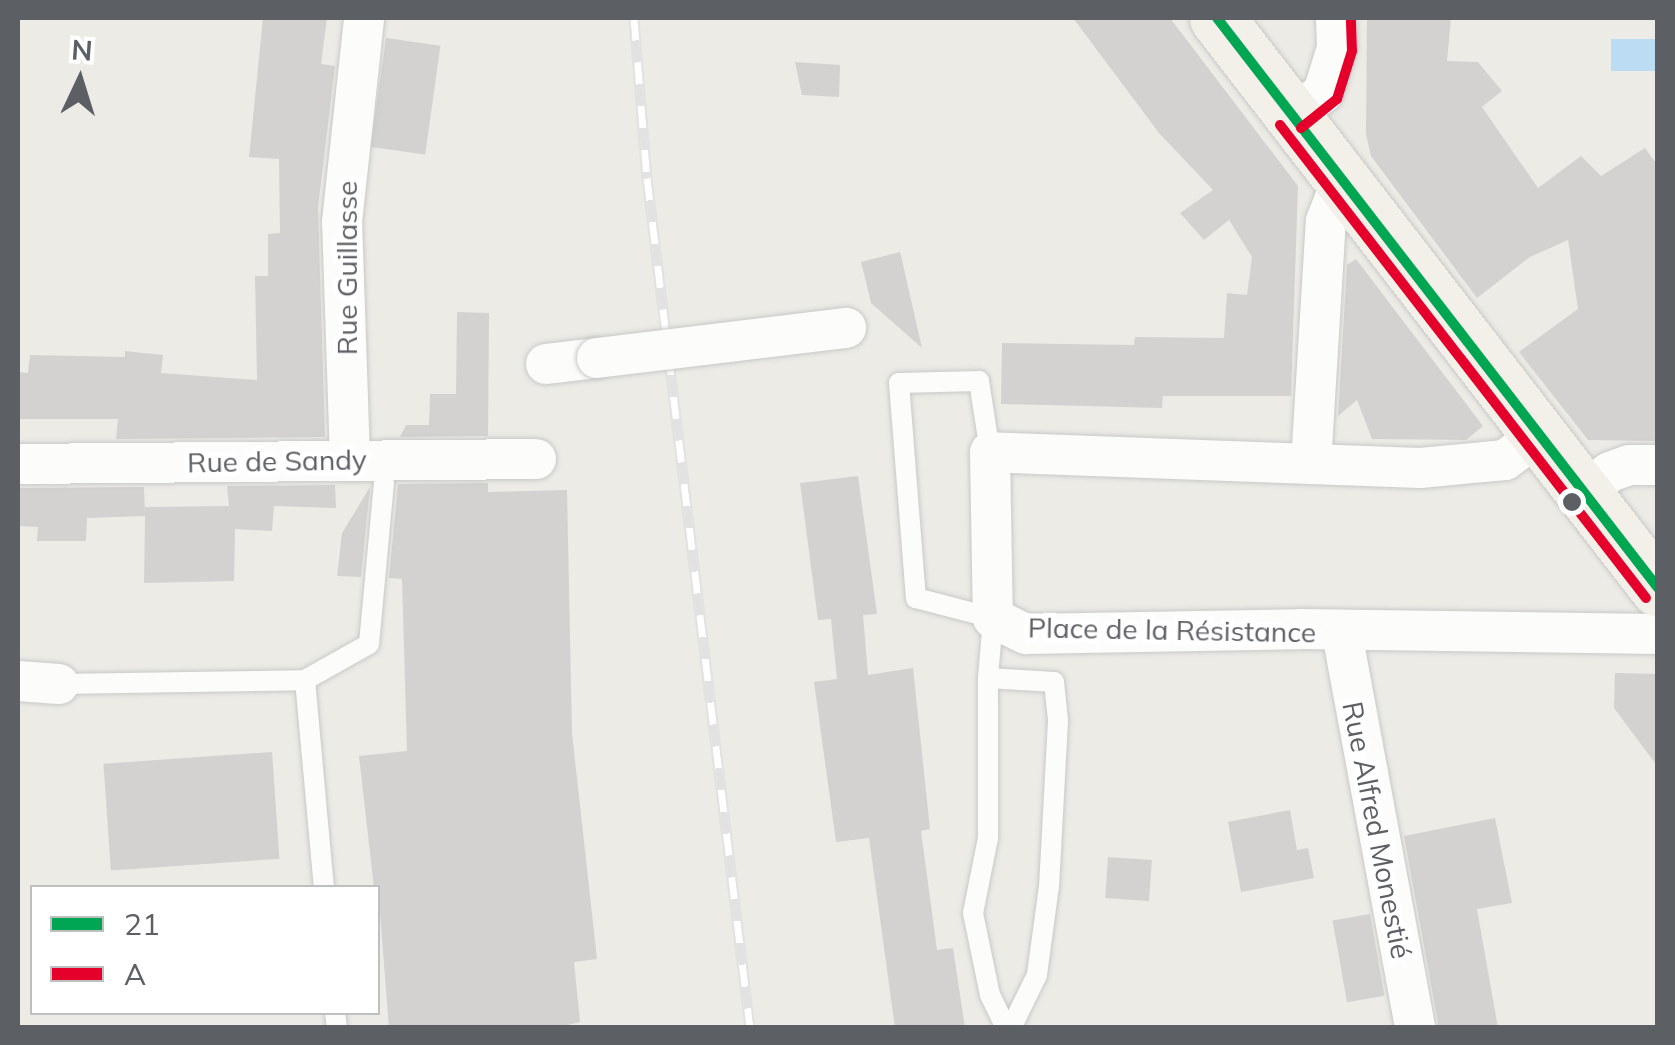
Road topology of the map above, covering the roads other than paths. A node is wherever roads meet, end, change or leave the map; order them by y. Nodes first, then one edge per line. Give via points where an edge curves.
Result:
1 (364, 18) edge
2 (1217, 18) edge
3 (1336, 18) edge
4 (1292, 116) junction
5 (1342, 180) junction
6 (846, 328) dead end
7 (546, 364) dead end
8 (1538, 436) junction
9 (990, 452) junction
10 (350, 460) junction
11 (536, 460) dead end
12 (18, 464) edge
13 (1311, 464) junction
14 (1658, 465) edge
15 (384, 482) dead end
16 (1583, 493) junction
17 (1658, 589) edge
18 (993, 618) junction
19 (1342, 633) junction
20 (1658, 634) edge
21 (988, 678) junction
22 (305, 680) junction
23 (18, 681) edge
24 (60, 684) joint
25 (324, 885) edge
26 (1009, 1028) edge
27 (1415, 1028) edge

1 - 10 street, Rue Guillasse via 342,222
2 - 4 main road
3 - 4 street via 1337,48 1323,93
4 - 5 main road
5 - 8 main road
5 - 13 street via 1326,222
6 - 7 street, bridge
8 - 13 street via 1505,460 1420,468
8 - 16 main road
9 - 13 street
9 - 18 street, Place de la Résistance
9 - 18 lane via 979,381 899,383 916,598
10 - 11 street, Rue de Sandy
10 - 12 street, Rue de Sandy
14 - 16 street via 1610,472
15 - 22 lane via 369,644
16 - 17 main road
18 - 19 street, Place de la Résistance via 1026,634
18 - 21 lane
19 - 20 street, Place de la Résistance
19 - 27 street, Rue Alfred Monestié
21 - 26 lane via 988,838 973,913 990,995
21 - 26 lane via 1054,682 1058,722 1037,975
22 - 24 lane
22 - 25 lane
23 - 24 street

